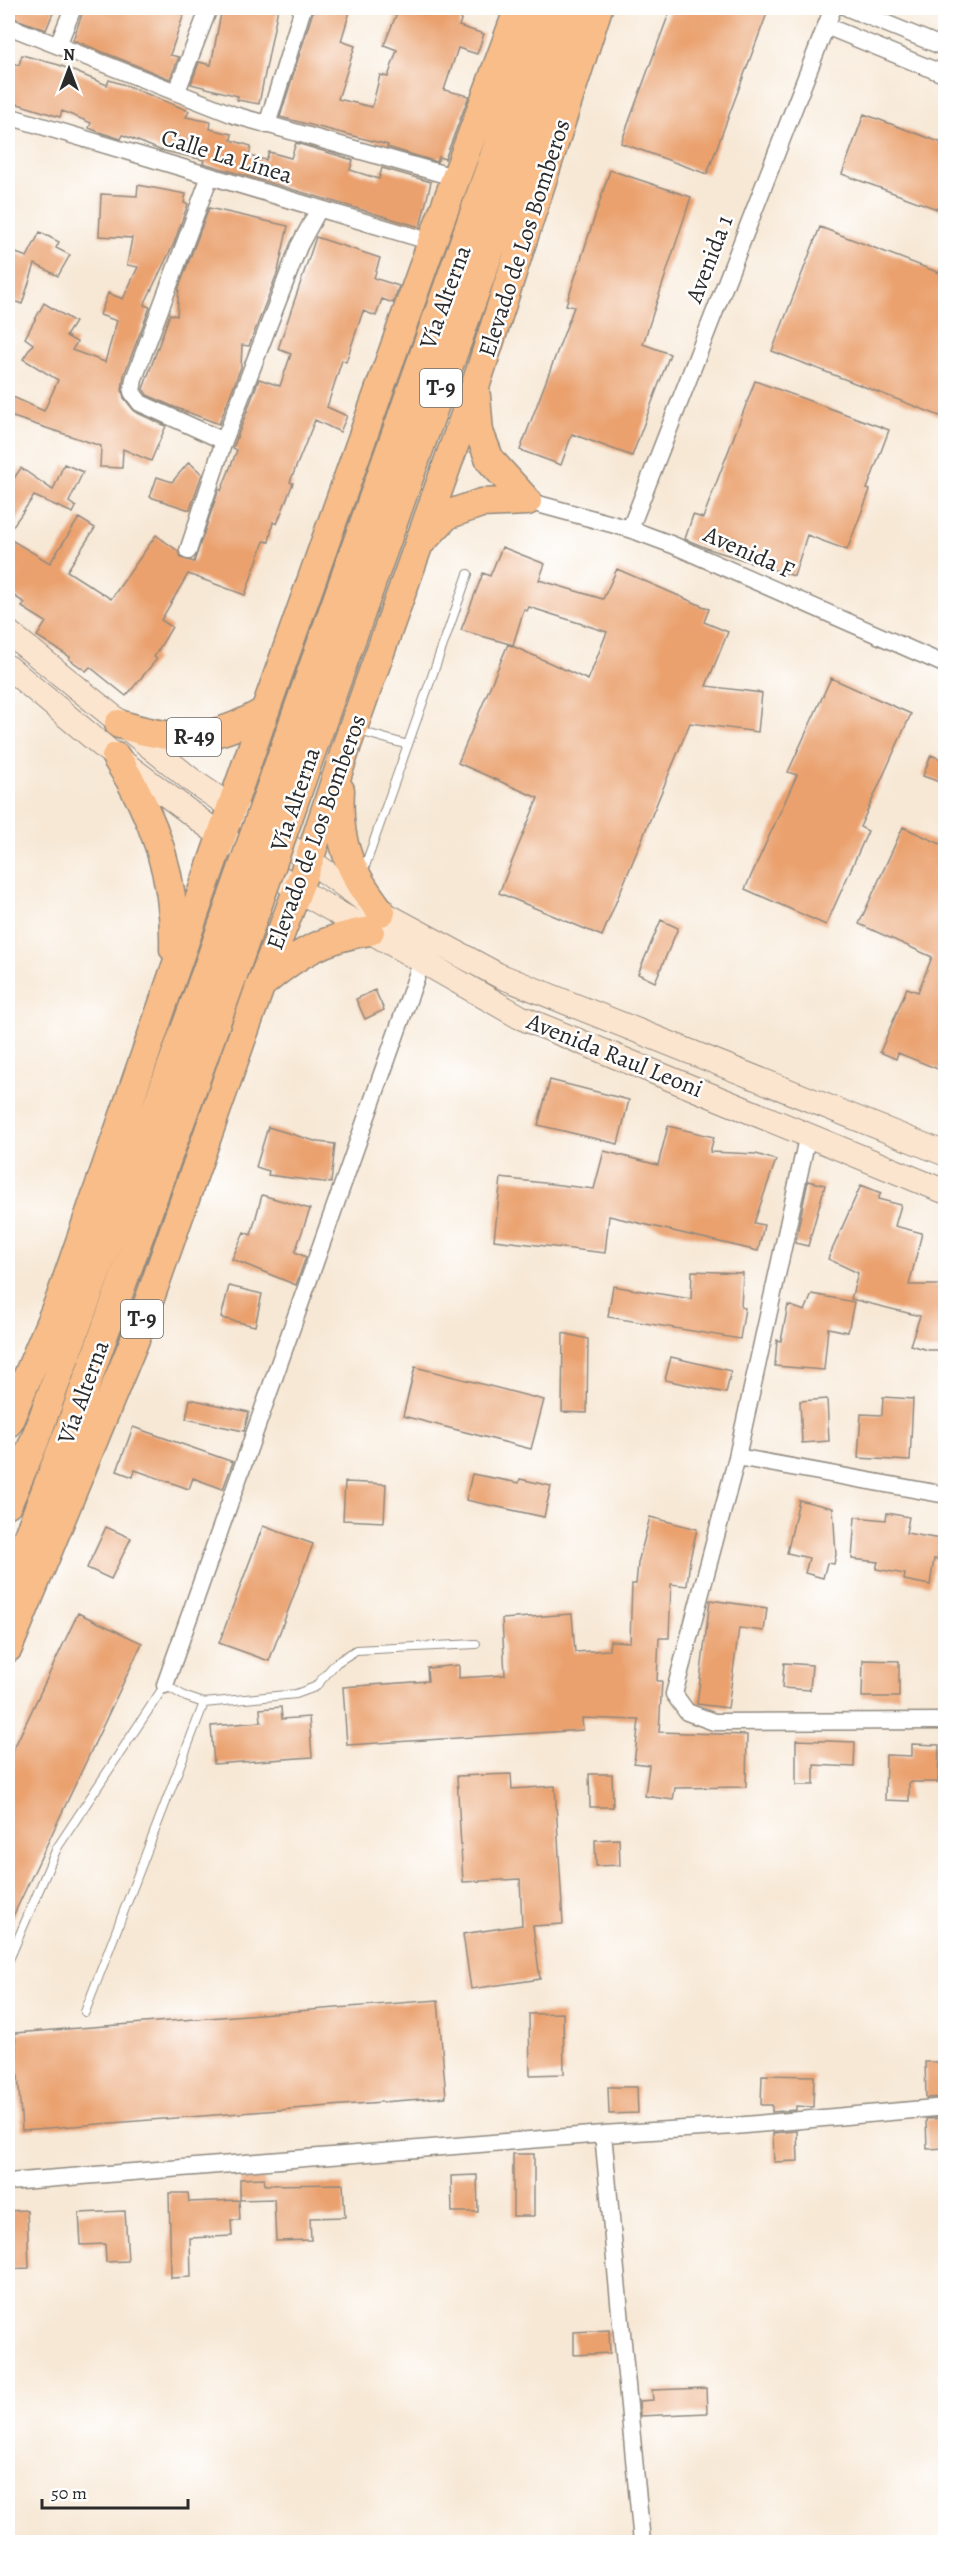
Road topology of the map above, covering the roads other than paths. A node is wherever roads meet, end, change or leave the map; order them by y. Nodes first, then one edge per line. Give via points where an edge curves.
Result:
1 (73, 8) edge
2 (209, 8) edge
3 (303, 8) edge
4 (519, 8) edge
5 (544, 8) edge
6 (572, 8) edge
7 (598, 8) edge
8 (833, 8) edge
9 (848, 8) edge
10 (8, 26) edge
11 (826, 26) junction
12 (58, 45) junction
13 (945, 48) edge
14 (945, 75) edge
15 (177, 91) junction
16 (8, 116) edge
17 (267, 125) junction
18 (210, 177) junction
19 (457, 178) junction
20 (320, 209) junction
21 (432, 242) junction
22 (475, 387) junction
23 (224, 441) junction
24 (527, 501) junction
25 (630, 529) junction
26 (420, 544) junction
27 (188, 551) dead end
28 (468, 574) dead end
29 (8, 632) edge
30 (945, 665) edge
31 (8, 667) edge
32 (265, 711) junction
33 (119, 723) junction
34 (350, 735) junction
35 (408, 745) junction
36 (116, 757) junction
37 (294, 761) junction
38 (231, 807) junction
39 (221, 836) junction
40 (309, 860) junction
41 (359, 884) junction
42 (298, 890) junction
43 (375, 922) junction
44 (422, 961) junction
45 (220, 971) junction
46 (173, 975) junction
47 (261, 984) junction
48 (808, 1134) junction
49 (945, 1154) edge
50 (945, 1192) edge
51 (8, 1423) edge
52 (737, 1457) junction
53 (945, 1495) edge
54 (8, 1503) edge
55 (8, 1587) edge
56 (476, 1644) dead end
57 (8, 1647) edge
58 (165, 1685) junction
59 (204, 1703) junction
60 (945, 1721) edge
61 (8, 1962) edge
62 (85, 2012) dead end
63 (945, 2107) edge
64 (603, 2134) junction
65 (8, 2182) edge
66 (642, 2542) edge

1 - 12 street
2 - 15 street
3 - 17 street
4 - 19 highway, T-9
5 - 37 highway, Vía Alterna / T-9
6 - 37 highway, Vía Alterna / T-9 via 519,168
7 - 22 highway, Elevado de Los Bomberos / T-9
8 - 11 street, Avenida 1
9 - 13 street
10 - 12 street
11 - 14 street
11 - 25 street, Avenida 1
12 - 15 street
15 - 17 street
16 - 18 street, Calle La Línea
17 - 19 street
18 - 20 street, Calle La Línea
18 - 23 street via 132,392 140,403
19 - 21 highway, T-9
20 - 21 street, Calle La Línea
20 - 23 street via 299,246
21 - 32 highway, T-9
22 - 24 highway, T-9 via 479,432 490,460
22 - 26 highway, Elevado de Los Bomberos / T-9
23 - 27 street
24 - 25 street, Avenida F
24 - 26 highway via 482,503 447,515
25 - 30 street, Avenida F
26 - 34 highway, Elevado de Los Bomberos / T-9
28 - 35 lane
29 - 33 main road, R-49
31 - 36 main road, R-49
32 - 33 highway, R-49 via 221,733 198,737 150,734
32 - 38 highway, T-9
33 - 38 main road, R-49
34 - 35 lane
34 - 40 highway, Elevado de Los Bomberos / T-9
34 - 41 highway, T-9 via 339,815 344,851
35 - 41 lane
36 - 39 main road, R-49
36 - 46 highway, T-9 via 142,801 161,849 172,900
37 - 45 highway, T-9, bridge
38 - 39 highway, T-9
38 - 40 main road, R-49
39 - 42 main road, R-49
39 - 46 highway, T-9
40 - 42 highway, Elevado de Los Bomberos / T-9
40 - 43 main road, Avenida Raul Leoni / R-49
41 - 43 highway, T-9
42 - 43 main road, Avenida Raul Leoni / R-49
42 - 47 highway, Elevado de Los Bomberos / T-9
43 - 44 main road, Avenida Raul Leoni / R-49
43 - 47 highway via 307,950
43 - 49 main road, Avenida Raul Leoni / R-49
44 - 48 main road, Avenida Raul Leoni / R-49 via 520,1017
44 - 58 street
45 - 54 highway, T-9
45 - 55 highway, Vía Alterna / T-9 via 72,1424
46 - 51 highway, T-9 via 60,1299
47 - 57 highway, Elevado de Los Bomberos / T-9 via 138,1332
48 - 50 main road, Avenida Raul Leoni / R-49
48 - 52 street
52 - 53 street
52 - 60 street via 674,1694 687,1712 714,1722
56 - 59 lane via 356,1650 336,1663 315,1687 296,1694
58 - 59 lane
58 - 61 lane via 57,1848
59 - 62 lane
63 - 64 street
64 - 65 street
64 - 66 street

